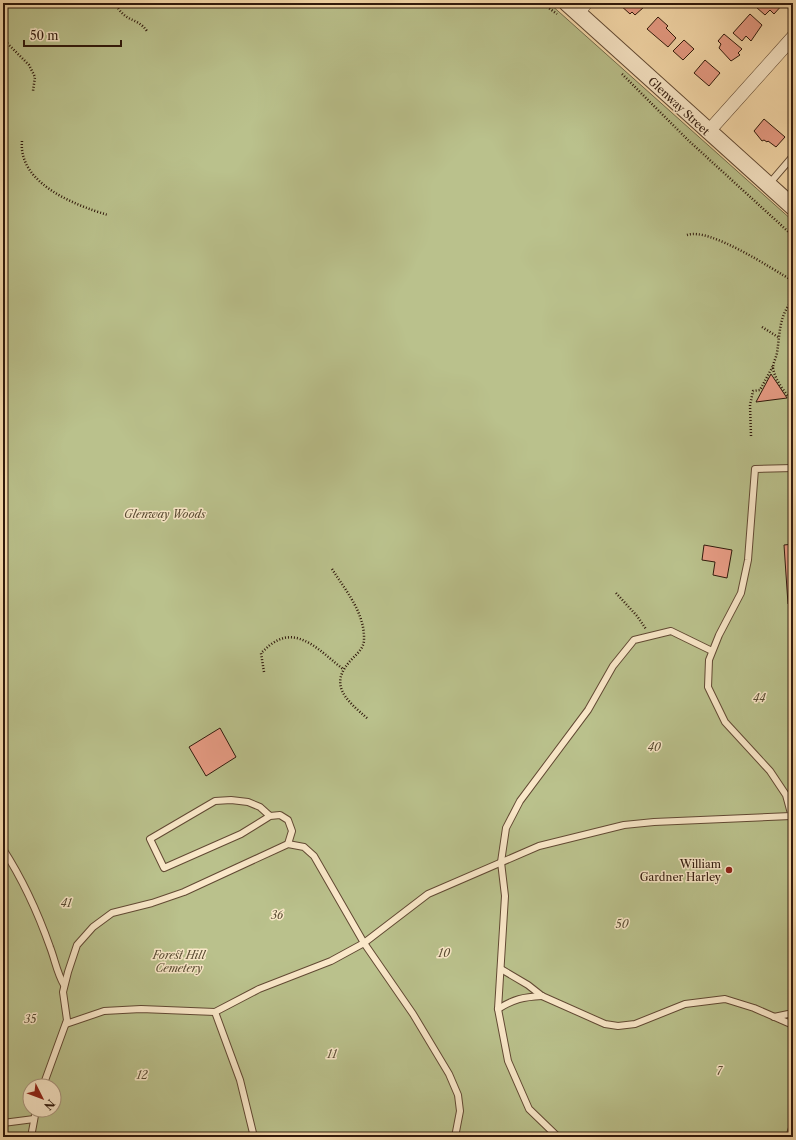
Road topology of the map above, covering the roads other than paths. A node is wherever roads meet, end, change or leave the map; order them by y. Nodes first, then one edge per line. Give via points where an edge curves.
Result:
1 (572, 8) edge
2 (793, 37) edge
3 (708, 132) junction
4 (793, 156) edge
5 (768, 185) junction
6 (793, 207) edge
7 (793, 468) edge
8 (712, 650) junction
9 (270, 816) junction
10 (792, 818) edge
11 (288, 844) junction
12 (3, 849) edge
13 (501, 862) junction
14 (364, 943) junction
15 (501, 969) junction
16 (64, 985) junction
17 (542, 996) junction
18 (498, 1009) junction
19 (215, 1012) junction
20 (793, 1013) edge
21 (774, 1017) junction
22 (66, 1024) junction
23 (793, 1025) edge
24 (46, 1078) edge
25 (34, 1119) joint
26 (3, 1123) edge
27 (793, 1125) edge
28 (3, 1134) edge
29 (6, 1137) edge
30 (31, 1137) edge
31 (254, 1137) edge
32 (456, 1137) edge
33 (558, 1137) edge
34 (789, 1137) edge

1 - 3 street, Glenway Street
2 - 3 street
3 - 5 street, Glenway Street
4 - 5 lane
5 - 6 street, Glenway Street
7 - 8 lane via 755,469 748,560 741,593
8 - 10 lane via 708,687 725,722 770,771 786,795
8 - 13 lane via 671,631 634,640 613,666 588,710 520,801 506,828
9 - 9 lane via 241,834 164,868 150,839 215,801 248,802 260,806
9 - 11 lane via 280,815 288,820 292,831
10 - 13 lane via 624,825 540,846
11 - 14 lane via 304,847 314,856
11 - 16 lane via 184,892 112,913 93,927 77,945
12 - 16 lane via 30,897 56,970
13 - 14 lane via 428,894
13 - 15 lane via 505,896
14 - 19 lane via 331,961 259,989
14 - 32 lane via 413,1014 449,1074 458,1095 460,1111
15 - 17 lane
15 - 18 lane
16 - 22 lane
17 - 18 lane via 512,1000
17 - 21 lane via 605,1024 618,1026 635,1024 685,1004 725,999
18 - 33 lane via 508,1061 529,1109
19 - 22 lane via 141,1009 104,1011
19 - 31 lane via 240,1080
20 - 21 lane
21 - 23 lane
22 - 24 lane
25 - 26 lane
25 - 30 lane
27 - 34 lane
28 - 29 lane

